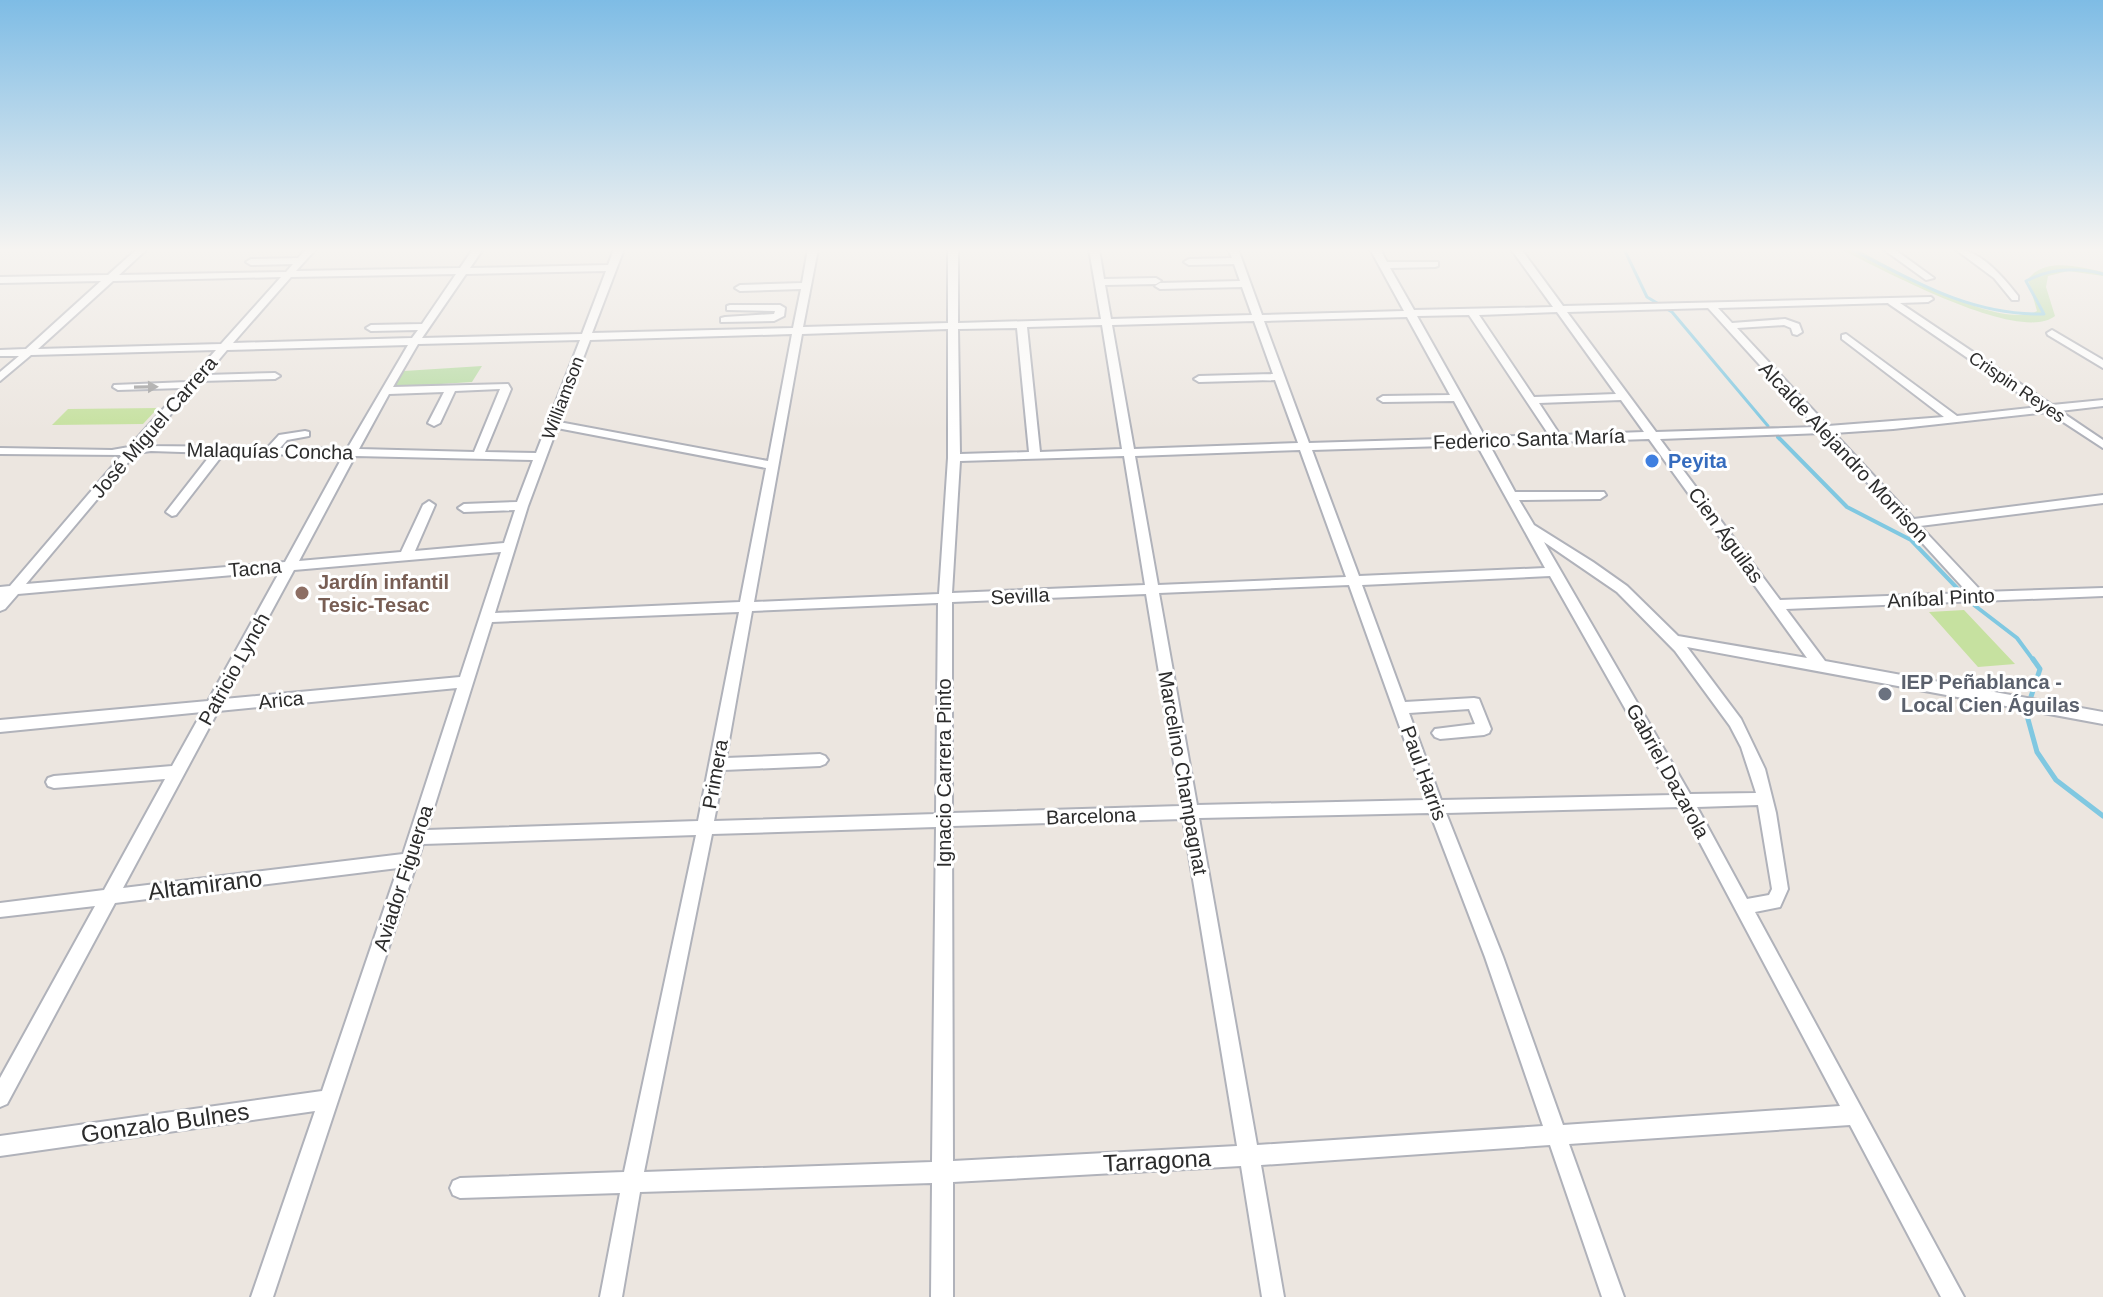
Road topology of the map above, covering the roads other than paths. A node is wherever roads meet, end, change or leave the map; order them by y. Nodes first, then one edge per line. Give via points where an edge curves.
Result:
1 (801, 309) edge
2 (75, 310) edge
3 (257, 310) edge
4 (437, 310) edge
5 (597, 310) edge
6 (780, 310) joint
7 (790, 310) edge
8 (953, 310) edge
9 (1104, 310) edge
10 (1255, 310) edge
11 (1409, 310) edge
12 (1560, 310) junction
13 (1584, 310) edge
14 (1714, 310) edge
15 (1903, 310) edge
16 (1472, 312) junction
17 (1411, 314) junction
18 (1259, 319) junction
19 (725, 320) dead end
20 (1106, 323) junction
21 (1022, 326) junction
22 (1730, 326) junction
23 (1796, 326) dead end
24 (425, 327) junction
25 (953, 327) junction
26 (371, 328) dead end
27 (796, 331) junction
28 (2052, 333) dead end
29 (587, 337) junction
30 (1846, 337) dead end
31 (414, 343) junction
32 (224, 347) junction
33 (29, 352) junction
34 (0, 353) edge
35 (2103, 365) edge
36 (275, 376) dead end
37 (1280, 377) junction
38 (0, 378) edge
39 (1199, 379) dead end
40 (189, 383) junction
41 (451, 388) junction
42 (1043, 389) dead end
43 (1028, 390) junction
44 (386, 391) junction
45 (1625, 397) junction
46 (1458, 398) junction
47 (1383, 399) dead end
48 (1534, 400) junction
49 (2103, 403) edge
50 (2049, 409) junction
51 (1954, 419) junction
52 (434, 423) dead end
53 (554, 424) junction
54 (1824, 430) junction
55 (305, 434) dead end
56 (1654, 435) junction
57 (1557, 439) junction
58 (1481, 441) junction
59 (1305, 445) junction
60 (2103, 445) edge
61 (220, 450) junction
62 (0, 451) edge
63 (132, 451) junction
64 (271, 451) junction
65 (1128, 451) junction
66 (354, 452) junction
67 (1035, 455) junction
68 (478, 456) junction
69 (541, 457) junction
70 (954, 458) junction
71 (770, 465) junction
72 (1600, 495) dead end
73 (1512, 496) junction
74 (2103, 499) edge
75 (429, 505) dead end
76 (522, 506) junction
77 (464, 508) dead end
78 (172, 512) dead end
79 (1910, 523) junction
80 (1529, 528) junction
81 (510, 547) junction
82 (406, 556) junction
83 (292, 564) junction
84 (1554, 572) junction
85 (1355, 580) junction
86 (1152, 589) junction
87 (7, 590) edge
88 (2103, 592) edge
89 (1978, 596) junction
90 (945, 599) junction
91 (1778, 605) junction
92 (0, 606) edge
93 (745, 606) junction
94 (486, 618) junction
95 (1672, 641) junction
96 (1821, 667) junction
97 (467, 682) junction
98 (213, 707) junction
99 (1400, 708) junction
100 (2103, 718) edge
101 (0, 726) edge
102 (1440, 733) dead end
103 (820, 760) dead end
104 (717, 764) junction
105 (177, 772) junction
106 (54, 782) dead end
107 (1764, 799) junction
108 (1686, 801) junction
109 (1436, 807) junction
110 (1190, 812) junction
111 (944, 820) junction
112 (705, 828) junction
113 (417, 837) junction
114 (409, 860) junction
115 (108, 897) junction
116 (1742, 907) junction
117 (0, 910) edge
118 (0, 1097) edge
119 (330, 1099) junction
120 (1852, 1115) junction
121 (1555, 1133) junction
122 (2, 1151) edge
123 (1248, 1156) junction
124 (943, 1172) junction
125 (632, 1181) junction
126 (460, 1188) dead end
127 (262, 1297) edge
128 (611, 1297) edge
129 (942, 1297) edge
130 (1273, 1297) edge
131 (1613, 1297) edge
132 (1953, 1297) edge

1 - 27 street, Primera
2 - 33 street
3 - 32 street, José Miguel Carrera
4 - 24 street, Patricio Lynch
5 - 29 street, Williamson
6 - 7 street
6 - 19 street via 774,318
8 - 25 street, Ignacio Carrera Pinto
9 - 20 street, Marcelino Champagnat
10 - 18 street, Paul Harris
11 - 17 street, Gabriel Dazarola
12 - 13 street
12 - 16 street
12 - 45 street, Cien Águilas
14 - 22 street, Alcalde Alejandro Morrison
15 - 50 street, Crispin Reyes
16 - 17 street
16 - 48 street
17 - 18 street
17 - 46 street, Gabriel Dazarola
18 - 20 street
18 - 37 street, Paul Harris
20 - 21 street
20 - 65 street, Marcelino Champagnat
21 - 25 street
21 - 43 street
22 - 23 street
22 - 54 street, Alcalde Alejandro Morrison
24 - 26 street
24 - 31 street, Patricio Lynch
25 - 27 street
25 - 70 street, Ignacio Carrera Pinto
27 - 29 street
27 - 71 street, Primera
28 - 35 street
29 - 31 street
29 - 53 street, Williamson
30 - 51 street
31 - 32 street
31 - 44 street, Patricio Lynch
32 - 33 street
32 - 40 street, José Miguel Carrera
33 - 34 street
33 - 38 street
36 - 40 street
37 - 39 street
37 - 59 street, Paul Harris
40 - 63 street, José Miguel Carrera
41 - 44 street
41 - 52 street
41 - 68 street via 506,389
42 - 43 street
43 - 67 street
44 - 66 street, Patricio Lynch
45 - 48 street
45 - 56 street, Cien Águilas
46 - 47 street
46 - 58 street, Gabriel Dazarola
48 - 57 street
49 - 50 street, Federico Santa María
50 - 51 street, Federico Santa María
50 - 60 street, Crispin Reyes
51 - 54 street, Federico Santa María
53 - 69 street, Williamson
53 - 71 street
54 - 56 street, Federico Santa María
54 - 79 street, Alcalde Alejandro Morrison
55 - 64 street via 283,437
56 - 57 street, Federico Santa María
56 - 91 street, Cien Águilas
57 - 58 street, Federico Santa María
58 - 59 street, Federico Santa María
58 - 73 street, Gabriel Dazarola
59 - 65 street, Federico Santa María
59 - 85 street, Paul Harris
61 - 63 street, Malaquías Concha
61 - 64 street, Malaquías Concha
61 - 78 street
62 - 63 street, Malaquías Concha
63 - 87 street, José Miguel Carrera
64 - 66 street, Malaquías Concha
65 - 67 street, Federico Santa María
65 - 86 street, Marcelino Champagnat
66 - 68 street, Malaquías Concha
66 - 83 street, Patricio Lynch
67 - 70 street, Federico Santa María
68 - 69 street, Malaquías Concha
69 - 76 street, Aviador Figueroa
70 - 90 street, Ignacio Carrera Pinto
71 - 93 street, Primera
72 - 73 street
73 - 80 street, Gabriel Dazarola
74 - 79 street
75 - 82 street
76 - 77 street
76 - 81 street, Aviador Figueroa
79 - 89 street, Alcalde Alejandro Morrison
80 - 84 street, Gabriel Dazarola
80 - 95 street via 1624,591
81 - 82 street, Tacna
81 - 94 street, Aviador Figueroa
82 - 83 street, Tacna
83 - 87 street, Tacna
83 - 98 street, Patricio Lynch
84 - 85 street, Sevilla
84 - 108 street, Gabriel Dazarola
85 - 86 street, Sevilla
85 - 99 street, Paul Harris
86 - 90 street, Sevilla
86 - 110 street, Marcelino Champagnat
87 - 92 street, José Miguel Carrera
88 - 89 street, Aníbal Pinto
89 - 91 street, Aníbal Pinto
90 - 93 street, Sevilla
90 - 111 street, Ignacio Carrera Pinto
91 - 96 street, Cien Águilas
93 - 94 street, Sevilla
93 - 104 street, Primera
94 - 97 street, Aviador Figueroa
95 - 96 street
95 - 107 street via 1747,743
96 - 100 street
97 - 98 street, Arica
97 - 113 street, Aviador Figueroa
98 - 101 street, Arica
98 - 105 street, Patricio Lynch
99 - 102 street via 1474,703 1484,729
99 - 109 street, Paul Harris
103 - 104 street
104 - 112 street, Primera
105 - 106 street
105 - 115 street, Patricio Lynch
107 - 108 street, Barcelona
107 - 116 street via 1780,889 1774,902
108 - 109 street, Barcelona
108 - 116 street, Gabriel Dazarola
109 - 110 street, Barcelona
109 - 121 street, Paul Harris
110 - 111 street, Barcelona
110 - 123 street, Marcelino Champagnat
111 - 112 street, Barcelona
111 - 124 street, Ignacio Carrera Pinto
112 - 113 street, Barcelona
112 - 125 street, Primera
113 - 114 street, Aviador Figueroa
114 - 115 street, Altamirano
114 - 119 street, Aviador Figueroa
115 - 117 street, Altamirano
115 - 118 street, Patricio Lynch
116 - 120 street, Gabriel Dazarola
119 - 122 street, Gonzalo Bulnes
119 - 127 street, Aviador Figueroa
120 - 121 street, Tarragona
120 - 132 street, Gabriel Dazarola
121 - 123 street, Tarragona
121 - 131 street, Paul Harris
123 - 124 street, Tarragona
123 - 130 street, Marcelino Champagnat
124 - 125 street, Tarragona
124 - 129 street, Ignacio Carrera Pinto
125 - 126 street, Tarragona
125 - 128 street, Primera

